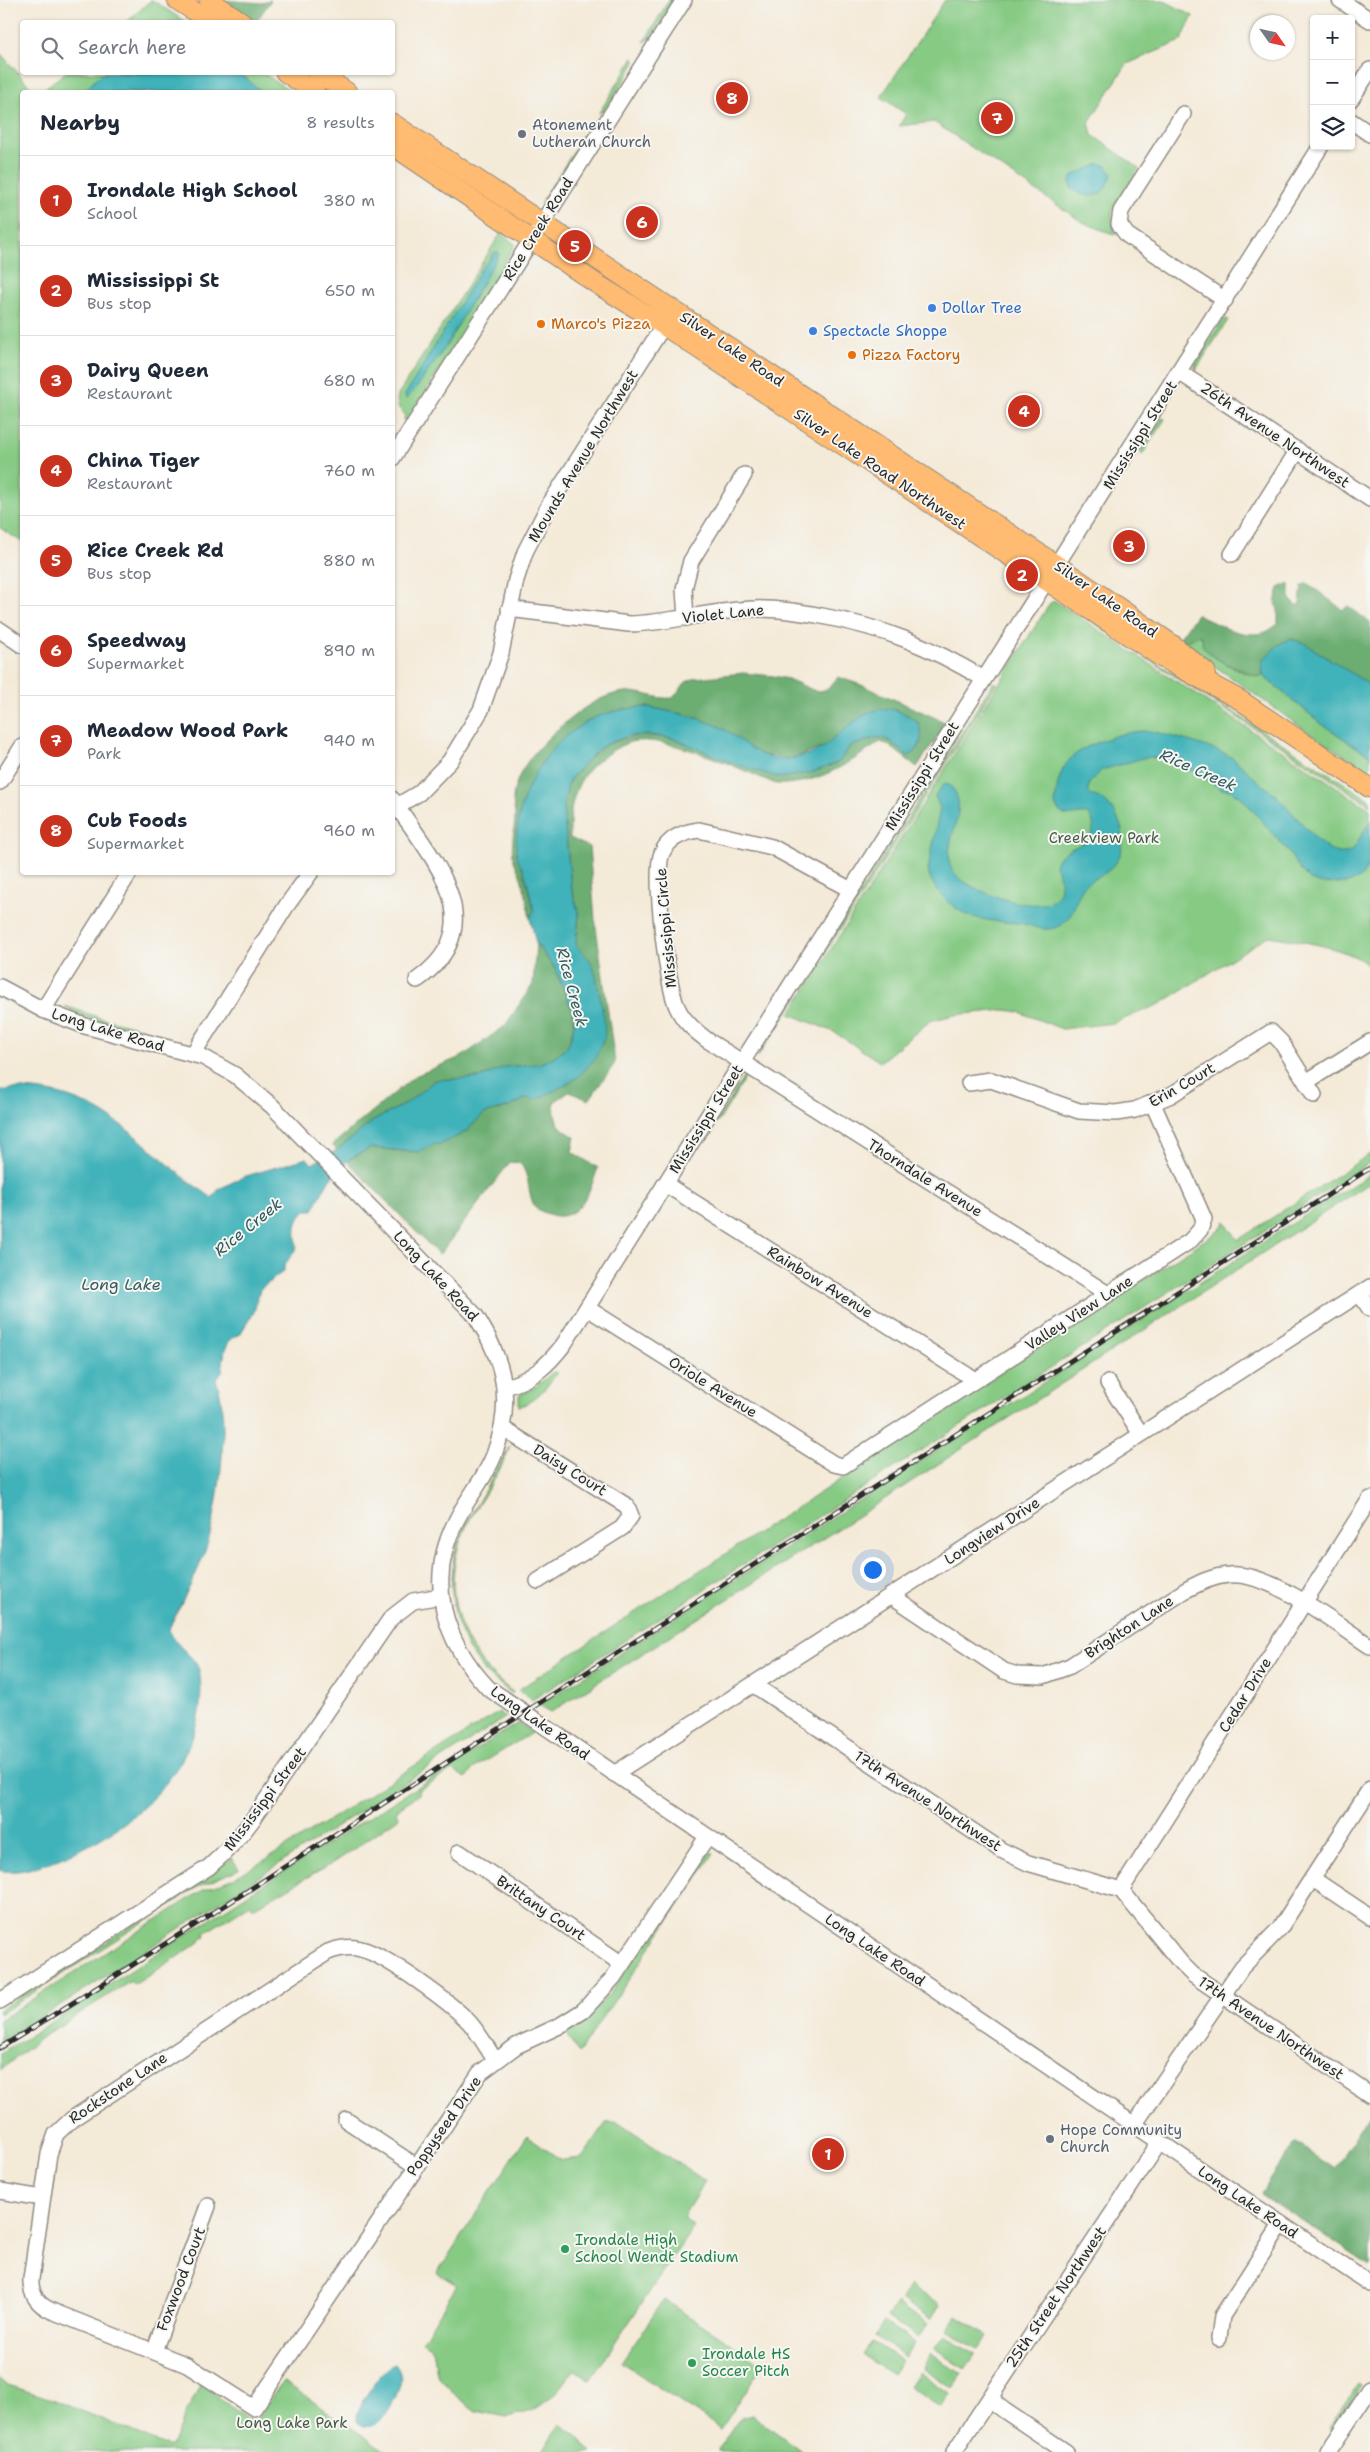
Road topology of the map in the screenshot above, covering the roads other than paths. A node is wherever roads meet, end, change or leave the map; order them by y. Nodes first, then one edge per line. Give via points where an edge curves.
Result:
1 (177, 0) edge
2 (209, 0) edge
3 (684, 0) edge
4 (1340, 0) edge
5 (208, 20) edge
6 (239, 20) edge
7 (1370, 20) edge
8 (1370, 70) edge
9 (289, 75) edge
10 (322, 75) edge
11 (311, 90) edge
12 (344, 90) edge
13 (1355, 93) edge
14 (1183, 114) dead end
15 (1355, 124) edge
16 (395, 125) edge
17 (1370, 134) edge
18 (395, 147) edge
19 (1319, 150) edge
20 (542, 223) junction
21 (531, 240) junction
22 (1225, 300) junction
23 (668, 318) junction
24 (1179, 372) junction
25 (1298, 450) junction
26 (395, 454) edge
27 (744, 475) dead end
28 (1370, 499) edge
29 (1232, 554) dead end
30 (1058, 566) junction
31 (1047, 582) junction
32 (509, 609) junction
33 (686, 618) junction
34 (0, 630) edge
35 (20, 644) edge
36 (984, 679) junction
37 (1240, 700) junction
38 (20, 750) edge
39 (0, 782) edge
40 (1370, 788) edge
41 (395, 805) edge
42 (395, 806) edge
43 (128, 875) edge
44 (310, 875) edge
45 (851, 890) junction
46 (417, 980) dead end
47 (0, 987) edge
48 (43, 1010) junction
49 (1370, 1042) edge
50 (193, 1054) junction
51 (742, 1061) junction
52 (1306, 1082) junction
53 (969, 1083) dead end
54 (1314, 1095) dead end
55 (1153, 1104) junction
56 (665, 1184) junction
57 (1365, 1290) edge
58 (1108, 1294) junction
59 (587, 1308) junction
60 (1370, 1309) edge
61 (975, 1380) junction
62 (1108, 1382) dead end
63 (506, 1387) junction
64 (502, 1428) junction
65 (1141, 1434) junction
66 (839, 1466) joint
67 (1370, 1499) edge
68 (538, 1581) dead end
69 (441, 1596) junction
70 (892, 1596) junction
71 (1303, 1603) junction
72 (1370, 1646) edge
73 (754, 1685) junction
74 (614, 1774) junction
75 (1370, 1789) edge
76 (707, 1837) junction
77 (460, 1852) dead end
78 (1313, 1879) junction
79 (1121, 1890) junction
80 (1370, 1917) edge
81 (622, 1964) junction
82 (1222, 1996) junction
83 (0, 2001) edge
84 (495, 2060) junction
85 (1370, 2095) edge
86 (346, 2120) dead end
87 (1134, 2125) junction
88 (1159, 2143) junction
89 (416, 2166) junction
90 (0, 2191) edge
91 (42, 2198) junction
92 (208, 2206) dead end
93 (1282, 2225) junction
94 (1370, 2284) edge
95 (1220, 2338) dead end
96 (154, 2351) junction
97 (1370, 2389) edge
98 (992, 2396) junction
99 (254, 2408) joint
100 (954, 2452) edge
101 (1066, 2452) edge
102 (1328, 2452) edge

1 - 5 main road
2 - 6 main road
3 - 20 street, Rice Creek Road
4 - 7 street
8 - 13 street
9 - 11 main road
10 - 12 main road
14 - 22 street via 1121,211 1119,224 1127,235
15 - 17 street
16 - 20 main road, Silver Lake Road
18 - 21 main road, Silver Lake Road Northwest
19 - 22 street, Mississippi Street
20 - 21 street, Rice Creek Road
20 - 23 main road, Silver Lake Road
21 - 23 main road, Silver Lake Road Northwest
21 - 26 street, Rice Creek Road
22 - 24 street, Mississippi Street
23 - 30 main road, Silver Lake Road
23 - 31 main road, Silver Lake Road Northwest
23 - 32 street, Mounds Avenue Northwest via 545,513 525,552
24 - 25 street, 26th Avenue Northwest
24 - 30 street, Mississippi Street
25 - 28 street, 26th Avenue Northwest
25 - 29 street
27 - 33 street via 691,560 684,589
30 - 31 street, Mississippi Street
30 - 37 main road, Silver Lake Road via 1173,645
31 - 36 street, Mississippi Street
31 - 37 main road, Silver Lake Road Northwest via 1164,659
32 - 33 street, Violet Lane via 629,624
32 - 41 street, Mounds Avenue Northwest via 492,683 476,719 445,767 419,793
33 - 36 street, Violet Lane via 755,608 840,619 899,635
34 - 35 street
36 - 45 street, Mississippi Street
37 - 40 main road, Silver Lake Road Northwest
38 - 39 street
42 - 46 street via 442,875 453,896 455,908 455,924 448,946 431,970
43 - 48 street
44 - 50 street via 287,905
45 - 51 street, Mississippi Street
45 - 51 street, Mississippi Circle via 786,853 716,834 688,831 666,845 658,874 671,994 677,1008 695,1031
47 - 48 street, Long Lake Road
48 - 50 street, Long Lake Road via 100,1030
49 - 52 street
50 - 63 street, Long Lake Road via 218,1065 250,1086 475,1315 498,1356
51 - 56 street, Mississippi Street
51 - 58 street, Thorndale Avenue
52 - 54 street, Erin Court
52 - 55 street, Erin Court via 1271,1032
53 - 55 street, Erin Court via 991,1080 1062,1106 1098,1113 1126,1112
55 - 58 street, Valley View Lane via 1204,1219 1200,1230 1190,1241
56 - 59 street, Mississippi Street
56 - 61 street, Rainbow Avenue
57 - 60 street
57 - 65 street, Longview Drive
58 - 61 street, Valley View Lane
59 - 63 street, Mississippi Street via 547,1365 529,1379
59 - 66 street, Oriole Avenue
61 - 66 street, Valley View Lane via 847,1464
62 - 65 street
63 - 64 street, Long Lake Road
64 - 68 street, Daisy Court via 638,1516
64 - 69 street, Long Lake Road via 489,1466 448,1540
65 - 70 street, Longview Drive
67 - 71 street, Cedar Drive
69 - 74 street, Long Lake Road via 458,1650 488,1688
69 - 83 street, Mississippi Street via 413,1601 391,1618 253,1819 224,1854 209,1867
70 - 71 street, Brighton Lane via 1004,1671 1030,1677 1054,1674 1070,1666 1186,1590 1214,1578 1229,1575 1258,1578
70 - 73 street, Longview Drive
71 - 72 street, Brighton Lane
71 - 79 street, Cedar Drive
73 - 74 street, Longview Drive
73 - 79 street, 17th Avenue Northwest via 1001,1850 1028,1863
74 - 76 street, Long Lake Road
75 - 78 street
76 - 81 street, Poppyseed Drive
76 - 87 street, Long Lake Road
77 - 81 street, Brittany Court
78 - 80 street
78 - 82 street via 1280,1928 1242,1967
79 - 82 street, 17th Avenue Northwest via 1180,1963
81 - 84 street, Poppyseed Drive via 582,2011
82 - 85 street, 17th Avenue Northwest
82 - 87 street
84 - 89 street, Poppyseed Drive via 470,2086
84 - 91 street, Rockstone Lane via 471,2024 442,1999 373,1953 356,1948 338,1948 318,1957 63,2125 51,2149
86 - 89 street
87 - 88 street, Long Lake Road
88 - 93 street, Long Lake Road
88 - 98 street, 25th Street Northwest
89 - 99 street, Poppyseed Drive
90 - 91 street
91 - 96 street, Rockstone Lane via 31,2278 39,2303
92 - 96 street, Foxwood Court
93 - 94 street, Long Lake Road
93 - 95 street via 1222,2316
96 - 99 street, Rockstone Lane via 187,2365
97 - 102 street
98 - 100 street, 25th Street Northwest
98 - 101 street via 996,2404

